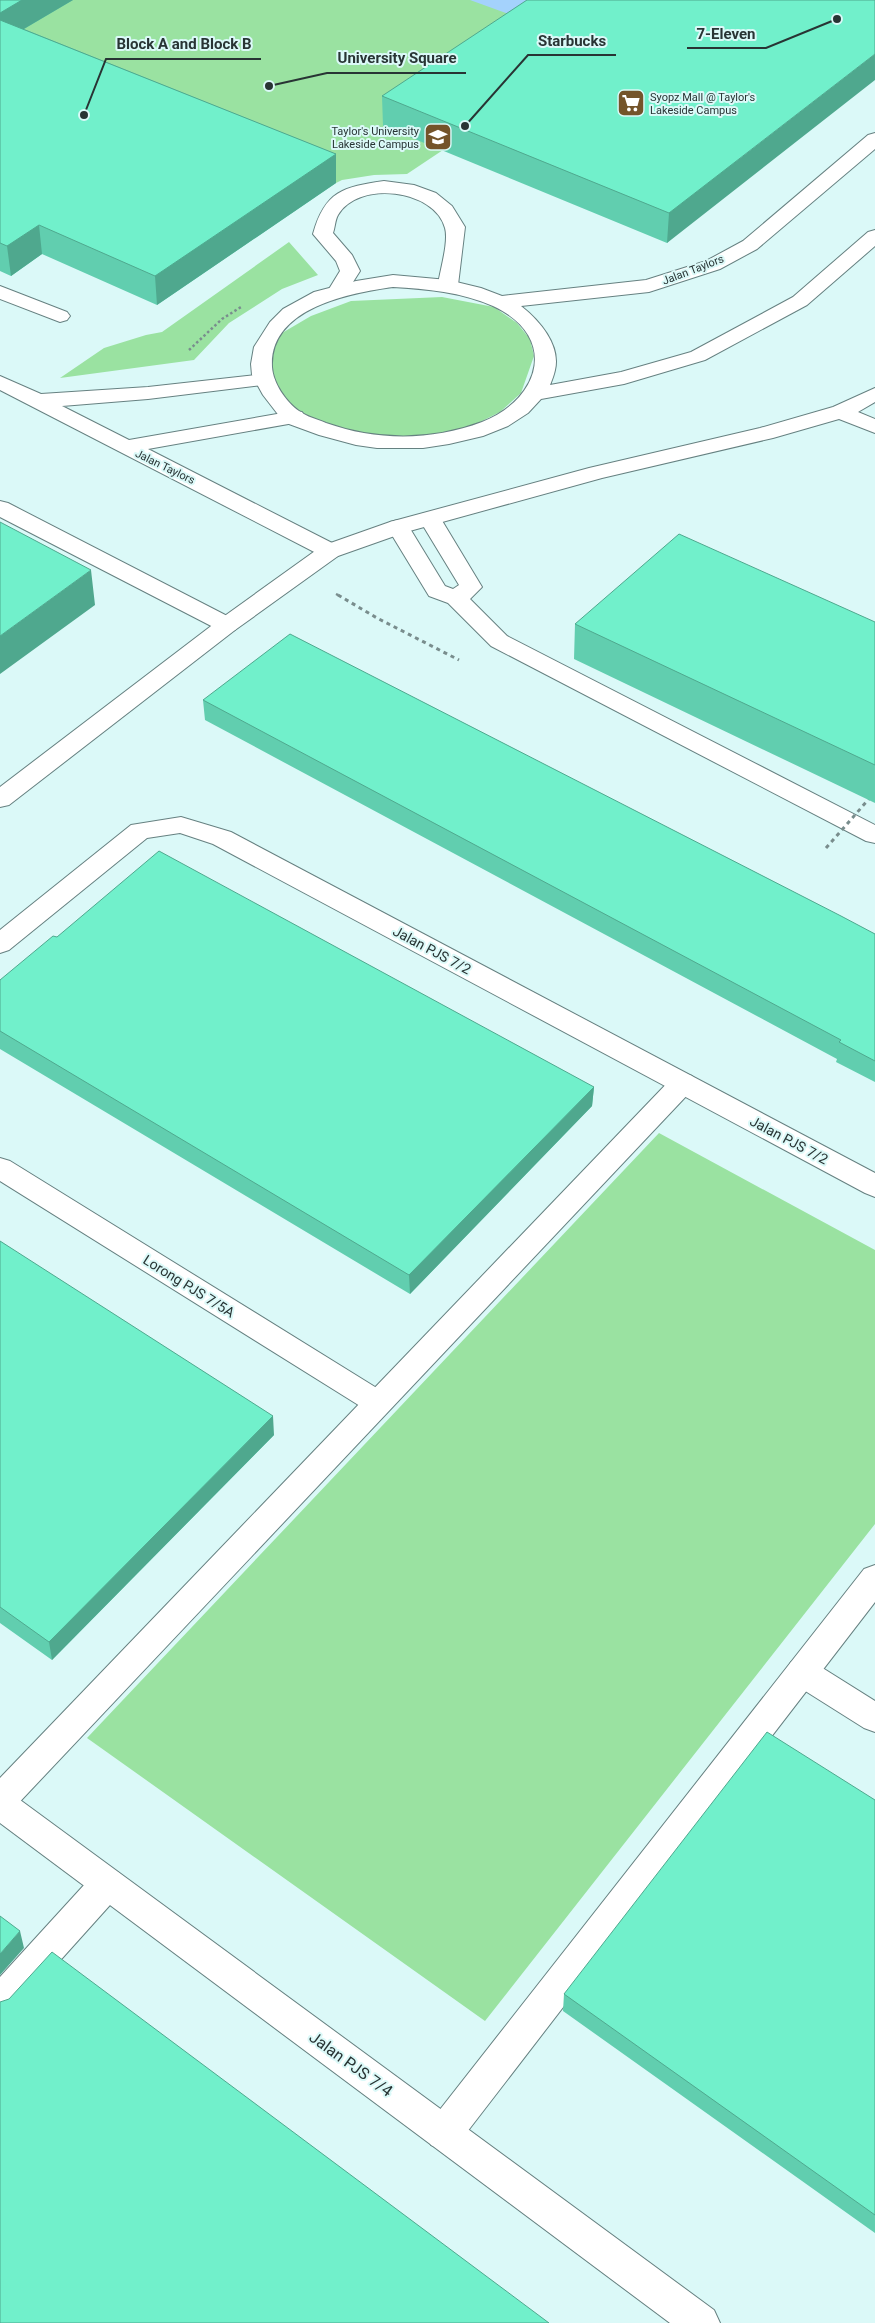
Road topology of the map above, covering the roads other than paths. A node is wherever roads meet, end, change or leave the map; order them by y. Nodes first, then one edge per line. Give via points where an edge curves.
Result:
1 (875, 139) edge
2 (875, 236) edge
3 (448, 285) junction
4 (339, 289) junction
5 (0, 292) edge
6 (501, 302) junction
7 (60, 316) dead end
8 (264, 380) junction
9 (0, 382) edge
10 (534, 394) junction
11 (875, 394) edge
12 (38, 401) junction
13 (841, 412) junction
14 (294, 417) junction
15 (875, 427) edge
16 (124, 447) junction
17 (0, 508) edge
18 (430, 519) junction
19 (398, 527) junction
20 (330, 550) junction
21 (456, 598) junction
22 (227, 625) junction
23 (0, 799) edge
24 (875, 835) edge
25 (0, 944) edge
26 (683, 1083) junction
27 (0, 1168) edge
28 (875, 1186) edge
29 (378, 1404) junction
30 (875, 1578) edge
31 (802, 1672) junction
32 (875, 1718) edge
33 (0, 1800) edge
34 (0, 1804) edge
35 (107, 1884) junction
36 (0, 2002) edge
37 (444, 2133) junction
38 (701, 2323) edge

1 - 6 street, Jalan Taylors via 750,245 713,265 649,286
2 - 10 street via 800,300 698,356 624,378
3 - 4 street via 393,280
3 - 4 street via 456,229 448,212 439,203 418,193 391,187 369,188 345,196 331,206 323,222 322,234 345,259 350,272
3 - 6 street
4 - 8 street via 302,305 275,327 261,352
5 - 7 street
6 - 10 street via 527,322 542,345 545,370
8 - 12 street
8 - 14 street via 279,403
9 - 12 street, Jalan Taylors
10 - 14 street via 515,413 487,428 452,439 414,443 375,442 338,435
11 - 13 street
12 - 16 street, Jalan Taylors
13 - 15 street
13 - 18 street
14 - 16 street
16 - 20 street, Jalan Taylors
17 - 22 street
18 - 19 street
18 - 21 street via 471,587
19 - 20 street
19 - 21 street via 437,591
20 - 22 street
21 - 24 street via 498,641
22 - 23 street
25 - 26 street, Jalan PJS 7/2 via 140,831 181,825 222,838
26 - 28 street, Jalan PJS 7/2
26 - 29 street
27 - 29 street, Lorong PJS 7/5A
29 - 33 street
30 - 31 street
31 - 32 street
31 - 37 street
34 - 35 street, Jalan PJS 7/4
35 - 36 street
35 - 37 street, Jalan PJS 7/4
37 - 38 street, Jalan PJS 7/4

